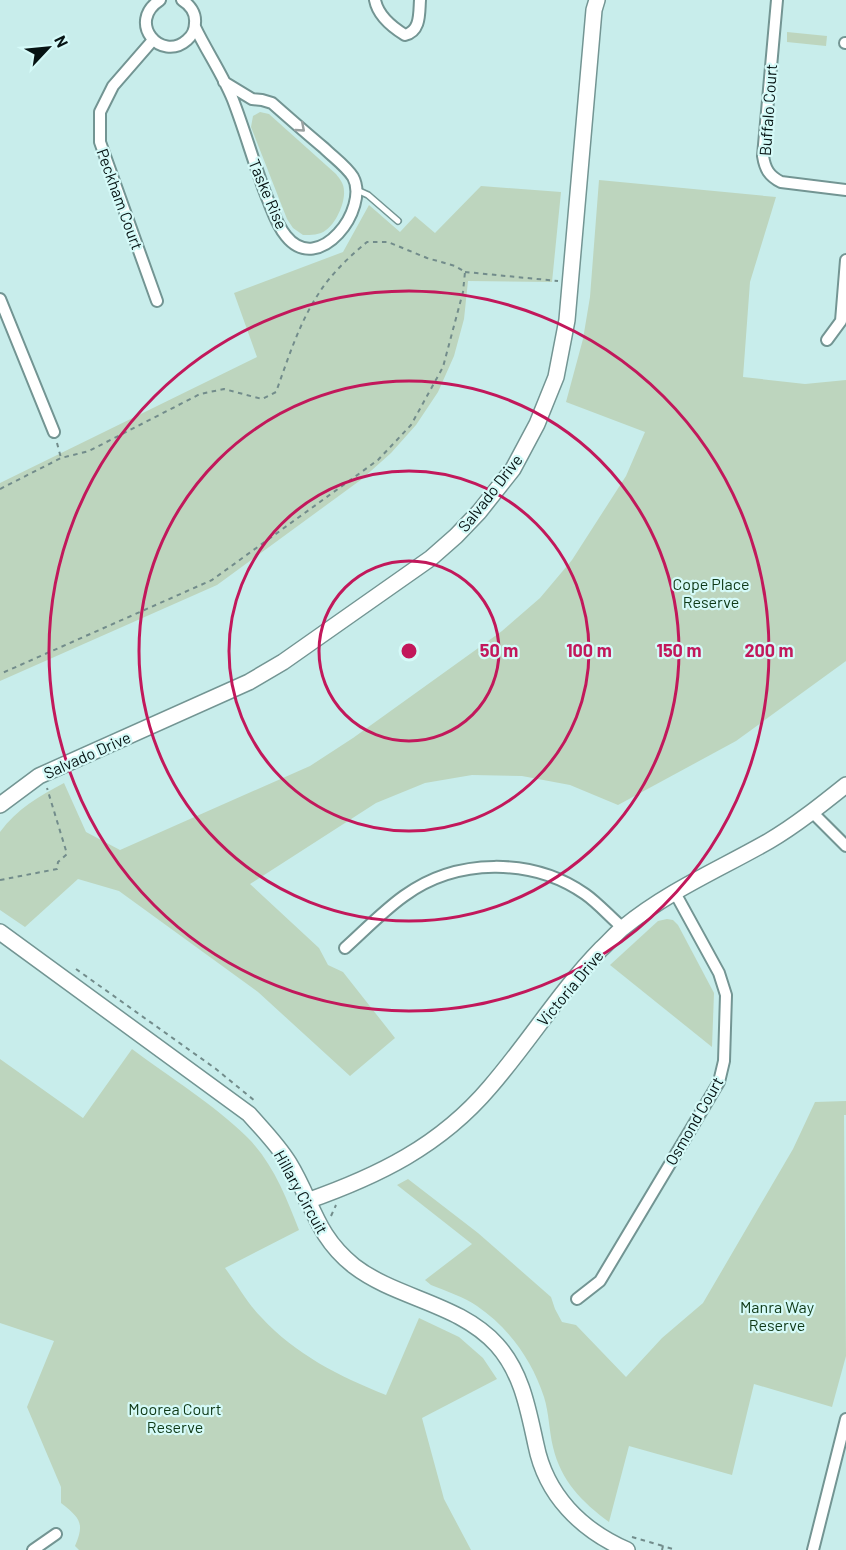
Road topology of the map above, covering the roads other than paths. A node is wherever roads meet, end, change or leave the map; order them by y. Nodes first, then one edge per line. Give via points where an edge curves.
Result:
1 (375, 0) edge
2 (420, 0) edge
3 (597, 0) edge
4 (777, 0) edge
5 (185, 1) edge
6 (153, 2) edge
7 (195, 27) junction
8 (153, 40) junction
9 (181, 45) junction
10 (210, 56) junction
11 (224, 82) junction
12 (252, 99) junction
13 (238, 116) junction
14 (357, 190) junction
15 (846, 190) edge
16 (398, 221) dead end
17 (846, 260) edge
18 (0, 299) edge
19 (157, 300) dead end
20 (827, 340) dead end
21 (54, 432) road end
22 (846, 785) edge
23 (0, 805) edge
24 (812, 812) junction
25 (846, 846) edge
26 (674, 891) junction
27 (622, 928) junction
28 (0, 932) edge
29 (345, 948) dead end
30 (308, 1201) junction
31 (577, 1299) dead end
32 (846, 1419) edge
33 (56, 1534) dead end
34 (629, 1543) edge
35 (33, 1550) edge
36 (813, 1550) edge

1 - 2 street via 381,15 405,35 415,30 418,23
3 - 23 street, Salvado Drive via 567,320 556,376 513,469 479,512 431,558 275,667 39,776
4 - 15 street, Buffalo Court via 765,168 781,182
5 - 7 street, Taske Rise via 194,14
6 - 8 street via 146,18
7 - 9 street
7 - 10 street, Taske Rise
8 - 9 street via 159,45
8 - 19 street, Peckham Court via 113,86 100,112 100,142
9 - 10 street via 192,45
10 - 11 street, Taske Rise
11 - 12 street
11 - 13 street, Taske Rise
12 - 13 street
12 -> 14 street via 272,103 342,165
13 - 14 street, Taske Rise via 276,221 287,238 302,248 318,248 333,241 354,204
14 - 16 lane
17 - 20 street via 841,321
18 - 21 street
22 - 24 street, Victoria Drive
24 - 25 street
24 - 26 street, Victoria Drive via 769,841
26 - 27 street, Victoria Drive
26 - 31 street, Osmond Court via 724,986 727,1011 723,1071 600,1281
27 - 29 street via 586,894 560,880 526,869 494,866 432,879 404,896
27 - 30 street, Victoria Drive via 567,988 490,1088 441,1134 405,1159 353,1185
28 - 30 street, Hillary Circuit via 249,1114 290,1164
30 - 34 street, Hillary Circuit via 324,1236 355,1267 455,1314 496,1344 522,1386 536,1448 560,1500 596,1534
32 - 36 street
33 - 35 street

